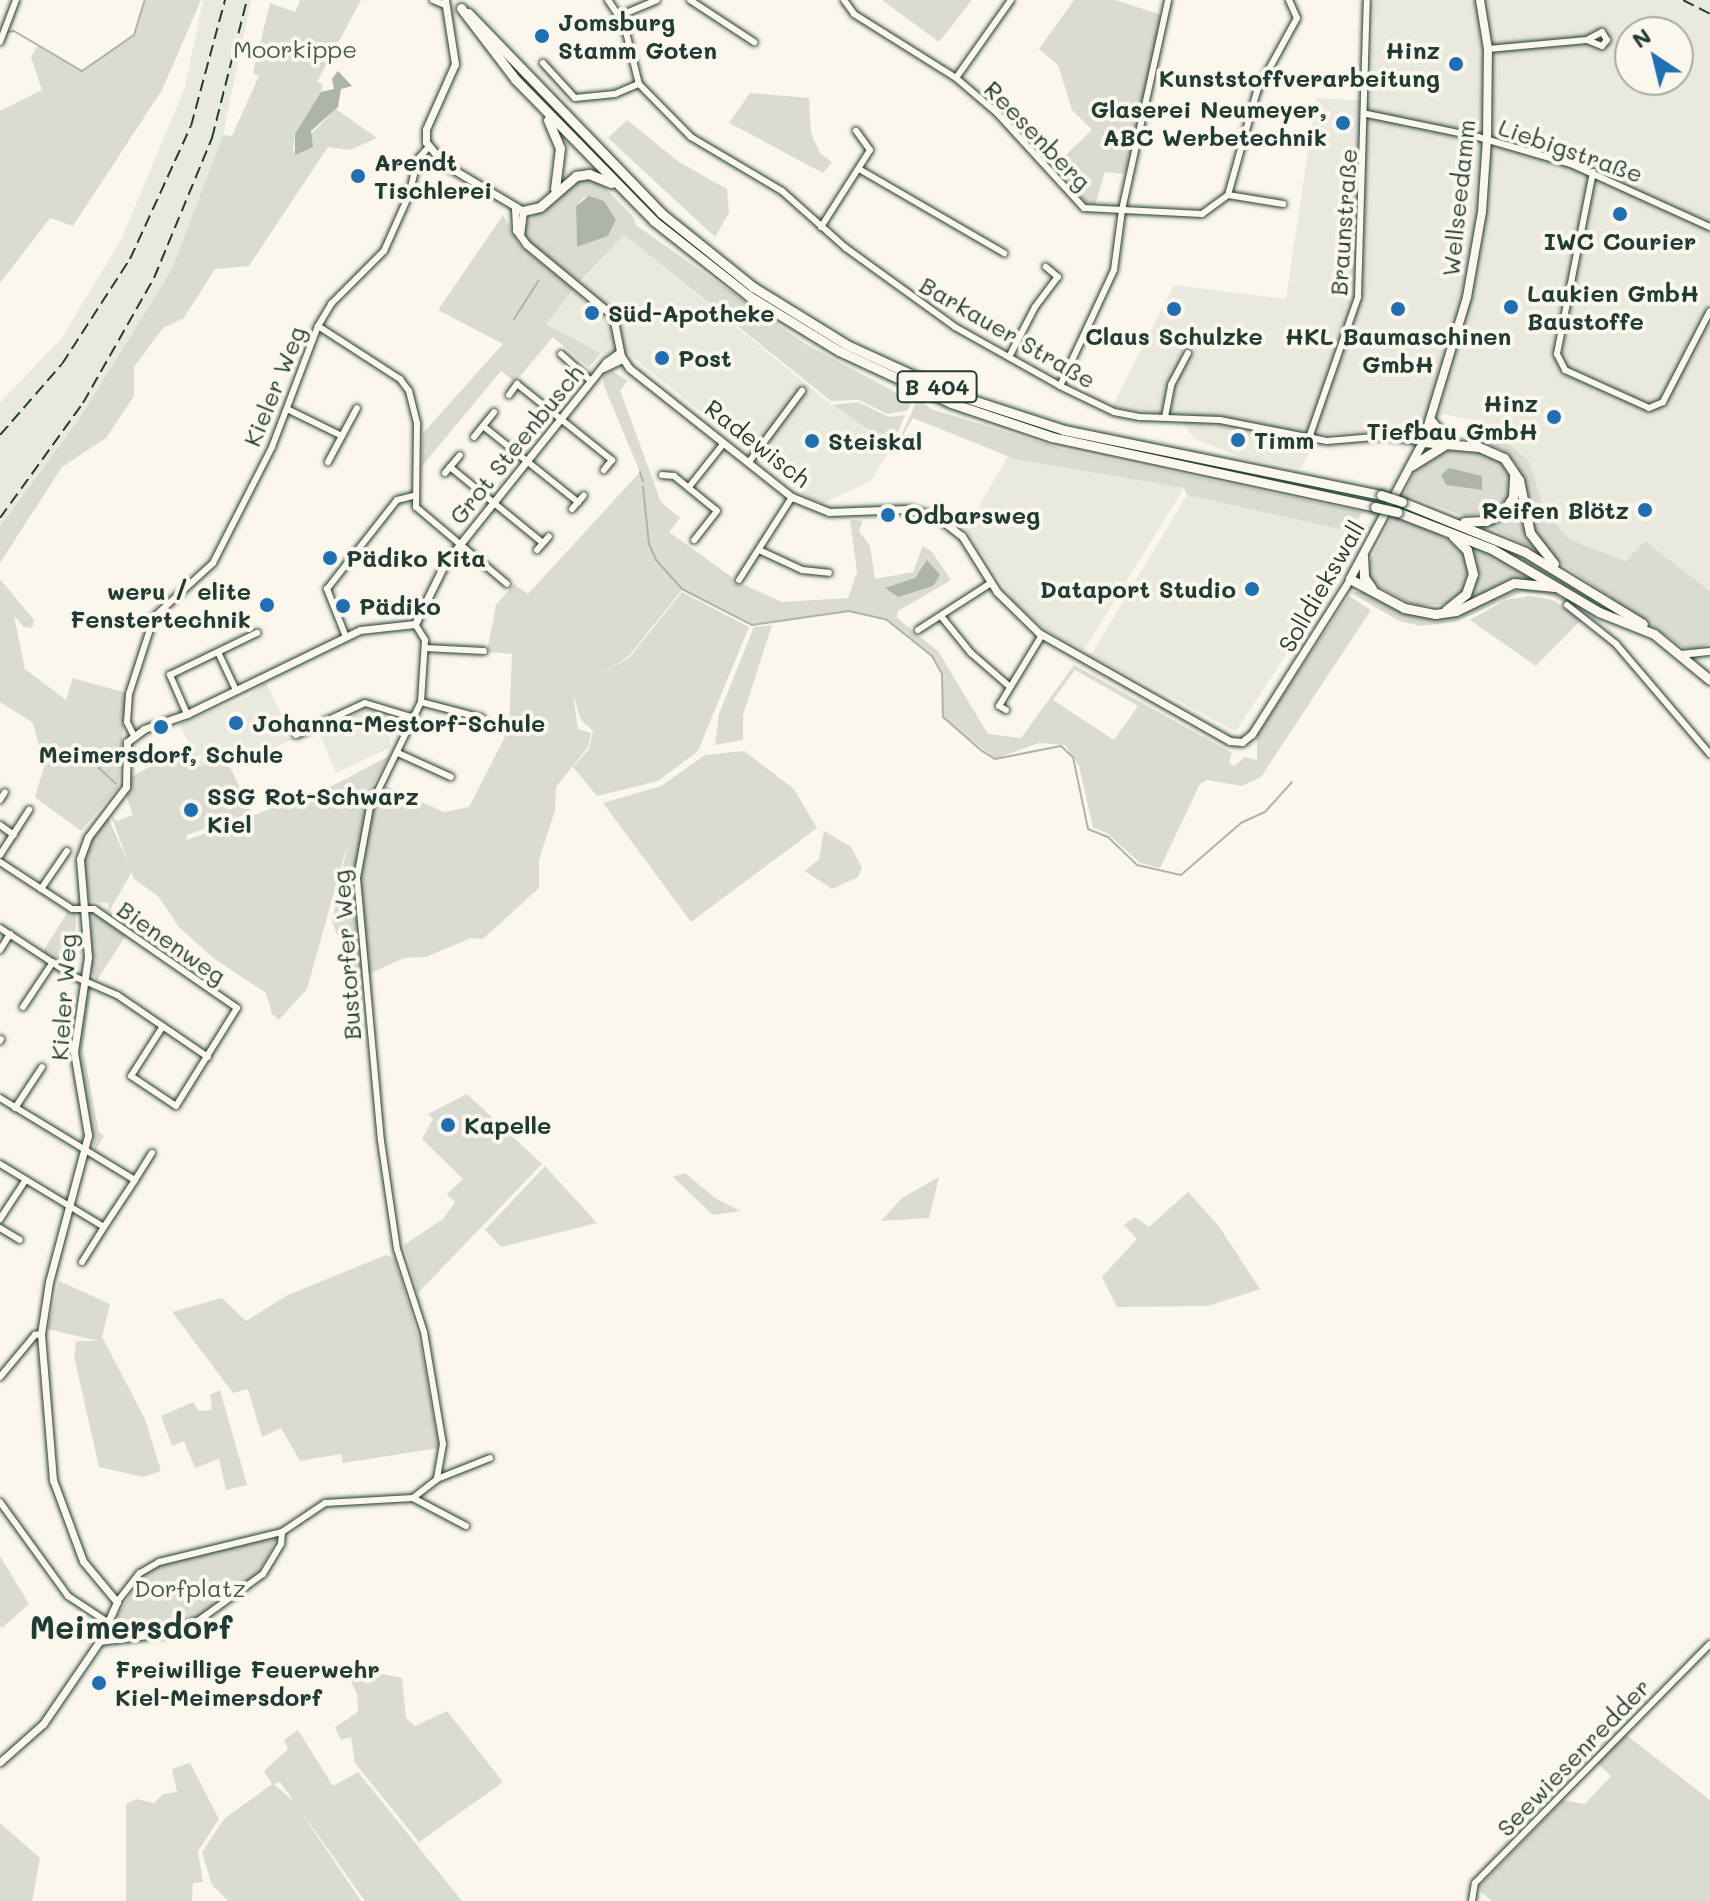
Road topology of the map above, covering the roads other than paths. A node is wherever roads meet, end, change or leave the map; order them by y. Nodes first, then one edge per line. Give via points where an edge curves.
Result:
1 (16, 0) edge
2 (433, 0) edge
3 (608, 0) edge
4 (657, 0) edge
5 (844, 0) edge
6 (1011, 0) edge
7 (1168, 0) edge
8 (1289, 0) edge
9 (1367, 0) edge
10 (1480, 0) edge
11 (695, 1) edge
12 (451, 3) edge
13 (619, 16) junction
14 (1587, 40) dead end
15 (0, 42) edge
16 (754, 42) dead end
17 (1488, 49) junction
18 (543, 63) dead end
19 (956, 78) junction
20 (639, 84) junction
21 (540, 106) junction
22 (1367, 114) junction
23 (856, 131) dead end
24 (1487, 139) junction
25 (428, 148) junction
26 (859, 169) junction
27 (1593, 172) junction
28 (618, 187) junction
29 (553, 194) junction
30 (1228, 195) junction
31 (1283, 204) dead end
32 (519, 210) junction
33 (1122, 210) junction
34 (821, 227) junction
35 (1710, 227) edge
36 (1004, 253) dead end
37 (1046, 267) dead end
38 (1710, 311) edge
39 (318, 326) junction
40 (1188, 353) dead end
41 (561, 354) dead end
42 (621, 356) junction
43 (1009, 357) junction
44 (591, 381) junction
45 (1060, 386) junction
46 (802, 391) dead end
47 (509, 395) dead end
48 (357, 408) dead end
49 (287, 409) junction
50 (494, 412) dead end
51 (1165, 417) junction
52 (561, 419) junction
53 (1431, 421) junction
54 (483, 426) junction
55 (342, 436) junction
56 (474, 437) dead end
57 (1309, 438) junction
58 (1423, 442) junction
59 (724, 443) junction
60 (1450, 444) junction
61 (460, 455) dead end
62 (527, 461) junction
63 (328, 462) dead end
64 (749, 462) junction
65 (1411, 466) junction
66 (1513, 469) junction
67 (604, 470) dead end
68 (662, 475) dead end
69 (689, 487) junction
70 (584, 495) dead end
71 (413, 496) junction
72 (792, 497) junction
73 (578, 502) junction
74 (493, 503) junction
75 (572, 509) dead end
76 (1457, 522) junction
77 (1434, 526) junction
78 (549, 536) dead end
79 (694, 540) dead end
80 (543, 543) junction
81 (459, 546) junction
82 (537, 550) dead end
83 (759, 550) junction
84 (1363, 556) junction
85 (829, 573) dead end
86 (1562, 573) junction
87 (1350, 579) junction
88 (739, 580) dead end
89 (991, 583) junction
90 (507, 584) dead end
91 (1566, 591) junction
92 (1374, 592) junction
93 (1567, 605) dead end
94 (1435, 614) junction
95 (941, 616) junction
96 (415, 624) junction
97 (918, 630) dead end
98 (257, 633) dead end
99 (1654, 634) junction
100 (1042, 635) junction
101 (346, 637) junction
102 (425, 648) junction
103 (484, 651) dead end
104 (218, 652) junction
105 (1710, 653) edge
106 (1678, 654) junction
107 (1710, 665) edge
108 (1703, 674) edge
109 (1009, 686) junction
110 (236, 690) junction
111 (421, 702) junction
112 (1006, 710) dead end
113 (187, 714) junction
114 (414, 718) junction
115 (482, 718) dead end
116 (133, 734) junction
117 (296, 735) dead end
118 (1242, 742) joint
119 (398, 753) junction
120 (1710, 754) edge
121 (451, 777) dead end
122 (5, 792) dead end
123 (0, 800) edge
124 (29, 810) dead end
125 (0, 825) edge
126 (14, 835) junction
127 (67, 851) dead end
128 (0, 855) edge
129 (0, 862) edge
130 (41, 889) junction
131 (85, 910) junction
132 (0, 928) edge
133 (10, 934) junction
134 (0, 950) edge
135 (53, 962) junction
136 (86, 979) junction
137 (23, 1007) dead end
138 (163, 1026) junction
139 (208, 1057) junction
140 (42, 1067) dead end
141 (0, 1098) edge
142 (15, 1108) junction
143 (84, 1151) junction
144 (152, 1153) dead end
145 (0, 1164) edge
146 (135, 1180) junction
147 (25, 1181) junction
148 (70, 1208) junction
149 (0, 1219) edge
150 (104, 1227) junction
151 (0, 1228) edge
152 (20, 1240) dead end
153 (82, 1262) dead end
154 (41, 1334) junction
155 (0, 1377) edge
156 (490, 1458) dead end
157 (437, 1479) junction
158 (413, 1498) junction
159 (0, 1502) edge
160 (466, 1526) dead end
161 (282, 1532) junction
162 (117, 1602) junction
163 (109, 1623) junction
164 (99, 1642) junction
165 (1710, 1644) edge
166 (0, 1762) edge
167 (1472, 1901) edge

1 - 15 street
2 - 12 street
3 - 13 street, Barkauer Straße
4 - 13 street
5 - 19 street, Reesenberg via 870,25
6 - 19 street
7 - 33 street
8 - 30 street via 1297,18 1260,81
9 - 22 street, Braunstraße
10 - 17 main road, Wellseedamm
11 - 16 street
12 - 21 main road, B 404
12 - 25 street, Kieler Weg via 456,58 447,91 426,129
12 - 76 main road, B 404, bridge via 661,213 753,287 847,345 926,383 1064,430 1381,495
13 - 20 street, Barkauer Straße
14 - 17 street
17 - 24 main road, Wellseedamm
18 - 20 street via 575,98 615,94
19 - 33 street, Reesenberg via 1013,129 1084,208
20 - 34 street, Barkauer Straße via 699,144 782,191
21 - 28 main road, B 404
21 - 29 main road via 560,148
22 - 24 street, Liebigstraße
22 - 57 street, Braunstraße via 1358,297
23 - 26 street via 870,150
24 - 27 street, Liebigstraße
24 - 53 main road, Wellseedamm via 1472,271
25 - 32 street
25 - 39 street, Kieler Weg via 418,159 409,195 384,251 331,304
26 - 34 street
26 - 36 street
27 - 35 street, Liebigstraße
27 - 38 street via 1557,354 1565,370 1649,408 1663,402
28 - 29 main road via 585,174
28 - 77 main road, B 404, bridge via 696,257 775,314 851,358 938,398 1086,445 1397,512
29 - 32 main road via 540,207
30 - 31 street
30 - 33 street, Reesenberg via 1202,214
32 - 42 street via 520,236 608,309 619,330
33 - 45 street via 1114,270
34 - 43 street, Barkauer Straße via 904,292
37 - 43 street via 1058,277
39 - 49 street, Kieler Weg
39 - 71 street via 400,379 409,391 417,424
40 - 51 street via 1171,385
41 - 44 street
42 - 44 street, Grot Steenbusch
42 - 59 street, Radewisch
43 - 45 street, Barkauer Straße
44 - 52 street, Grot Steenbusch
45 - 51 street, Barkauer Straße via 1114,412
46 - 64 street
47 - 52 street via 517,384
48 - 55 street
49 - 55 street
49 - 116 street, Kieler Weg via 213,563 168,601 146,634 129,694 127,722
50 - 54 street
51 - 57 street, Barkauer Straße via 1220,420
52 - 62 street, Grot Steenbusch
52 - 67 street via 612,460
53 - 58 main road, Wellseedamm
53 - 60 main road
54 - 56 street
54 - 62 street
55 - 63 street
57 - 58 street, Barkauer Straße via 1341,442 1390,436
58 - 60 main road
58 - 65 main road, Solldiekswall
59 - 64 street, Radewisch
59 - 69 street
60 - 65 main road via 1430,450
60 - 66 main road via 1495,452
61 - 74 street via 447,470
62 - 73 street
62 - 74 street, Grot Steenbusch
64 - 72 street, Radewisch
65 - 84 main road, Solldiekswall
66 - 76 main road via 1514,493 1503,512 1486,521
66 - 86 main road via 1530,533
68 - 69 street via 670,474
69 - 79 street via 720,508
70 - 73 street
71 - 81 street via 422,516
71 - 101 street via 397,500 327,589
72 - 83 street
72 - 89 street, Radewisch via 829,512 903,509 931,514 965,539
73 - 75 street
74 - 80 street
74 - 81 street, Grot Steenbusch
76 - 86 main road, B 404
77 - 91 main road, B 404 via 1517,562
77 - 94 main road via 1463,545 1473,569 1463,598
78 - 80 street
80 - 82 street
81 - 90 street
81 - 96 street via 437,575
83 - 85 street via 789,566
83 - 88 street
84 - 87 main road, Solldiekswall
84 - 92 main road via 1364,577
86 - 99 main road, B 404
87 - 92 main road
87 - 118 street, Solldiekswall via 1319,635
89 - 95 street
89 - 100 street, Radewisch
91 - 94 main road via 1540,582 1514,583 1462,609
91 - 99 main road, B 404 via 1599,612
92 - 94 main road via 1404,608
93 - 120 street via 1616,644
95 - 97 street
95 - 109 street via 971,653
96 - 101 street via 369,628
96 - 102 street, Bustorfer Weg
98 - 104 street
99 - 106 main road, B 404
100 - 109 street via 1015,685
100 - 118 street, Radewisch via 1230,741
101 - 110 street
102 - 103 street
102 - 111 street, Bustorfer Weg
104 - 110 street
104 - 113 street via 170,675
105 - 106 street
105 - 108 street
106 - 108 main road, B 404
107 - 108 street
109 - 112 street via 999,706
110 - 113 street
111 - 114 street, Bustorfer Weg
111 - 115 street
113 - 116 street
114 - 117 street via 365,703
114 - 119 street, Bustorfer Weg
116 - 131 street, Kieler Weg via 127,742 126,787 84,844
119 - 121 street
119 - 157 street, Bustorfer Weg via 364,824 357,878 393,1218 404,1278 424,1332 443,1444
122 - 123 street
124 - 126 street
125 - 126 street
126 - 128 street
127 - 130 street
129 - 130 street, Bienenweg
130 - 131 street, Bienenweg via 72,909
131 - 136 street, Kieler Weg
131 - 139 street, Bienenweg via 94,909 149,943 157,956 237,1008
132 - 133 street
133 - 134 street
133 - 135 street
135 - 136 street
135 - 137 street
136 - 138 street
136 - 143 street, Kieler Weg via 74,1052 85,1107
138 - 139 street
138 - 139 street via 131,1076 176,1106
140 - 142 street
141 - 142 street
142 - 143 street
143 - 146 street
143 - 148 street, Kieler Weg
144 - 146 street
145 - 147 street
146 - 150 street
147 - 148 street
147 - 149 street
148 - 150 street
148 - 154 street, Kieler Weg
150 - 153 street
151 - 152 street
154 - 155 street
154 - 162 street, Kieler Weg via 53,1480 83,1561
156 - 157 street
157 - 158 street
158 - 160 street
158 - 161 street via 325,1503
159 - 163 street via 68,1596
161 - 162 street via 159,1562 140,1573
161 - 164 street via 281,1544 263,1574 198,1621 165,1634
162 - 163 street
163 - 164 street
164 - 166 street via 43,1724
165 - 167 street, Seewiesenredder via 1475,1883

